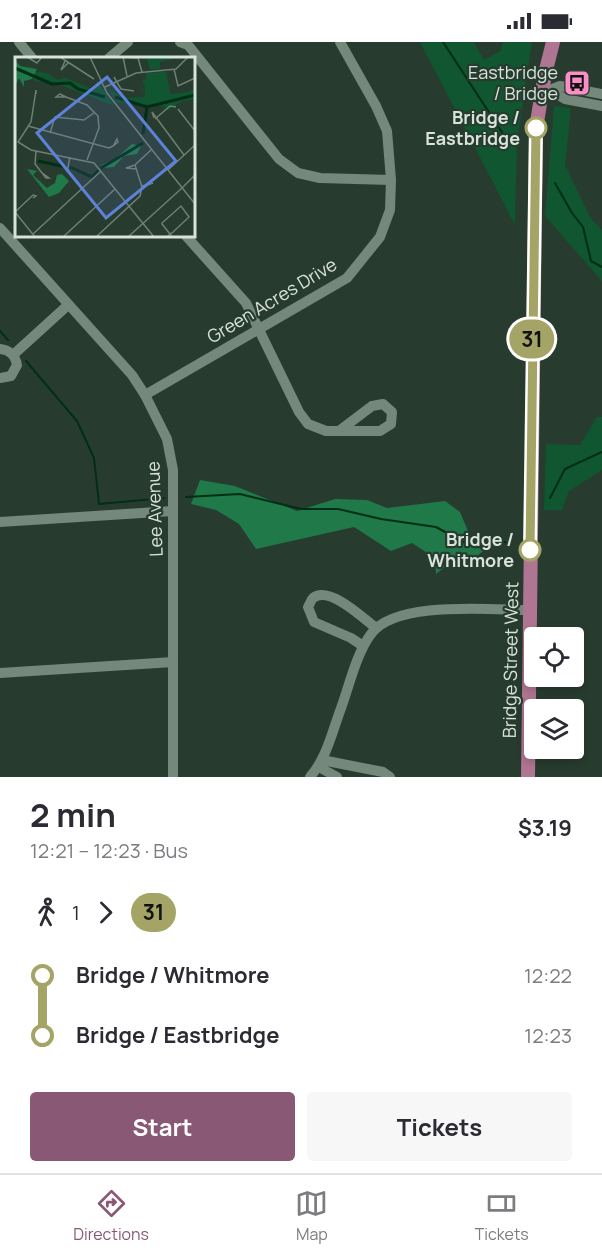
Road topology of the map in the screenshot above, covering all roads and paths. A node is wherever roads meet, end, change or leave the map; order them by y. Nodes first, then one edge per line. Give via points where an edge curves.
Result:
1 (19, 42) edge
2 (128, 42) edge
3 (180, 42) edge
4 (340, 42) edge
5 (553, 42) edge
6 (31, 57) edge
7 (110, 57) edge
8 (546, 90) junction
9 (602, 94) edge
10 (602, 106) edge
11 (391, 180) junction
12 (0, 228) edge
13 (187, 237) edge
14 (68, 305) junction
15 (260, 329) junction
16 (0, 350) edge
17 (14, 355) junction
18 (0, 378) edge
19 (146, 395) junction
20 (339, 431) junction
21 (173, 511) junction
22 (0, 522) edge
23 (530, 610) junction
24 (376, 628) junction
25 (363, 646) junction
26 (173, 662) junction
27 (0, 673) edge
28 (321, 764) junction
29 (173, 777) edge
30 (310, 777) edge
31 (337, 777) edge
32 (390, 777) edge
33 (528, 777) edge

1 - 6 street
2 - 7 street
3 - 11 street via 188,45 279,159 298,173 320,178
4 - 11 street, Green Acres Drive via 387,131
5 - 8 main road, Bridge Street West
8 - 9 street via 560,86
8 - 10 street via 565,99
8 - 23 main road, Bridge Street West via 536,128
11 - 15 street, Green Acres Drive via 390,210 380,237 346,278
12 - 14 street, Lee Avenue
13 - 15 street via 246,303
14 - 17 street
14 - 19 street, Lee Avenue
15 - 19 street, Green Acres Drive
15 - 20 street via 303,418 320,430
16 - 17 street
17 - 18 street via 15,370 7,378
19 - 21 street, Lee Avenue via 167,439 173,470
20 - 20 street via 386,429 392,422 392,412 383,404 374,405
21 - 22 street
21 - 26 street, Lee Avenue
23 - 24 street via 410,612
23 - 33 main road, Bridge Street West
24 - 25 street
24 - 25 street via 332,596 313,598 308,607 314,622
25 - 28 street
26 - 27 street
26 - 29 street, Lee Avenue
28 - 30 street
28 - 31 street
28 - 32 street via 383,772

